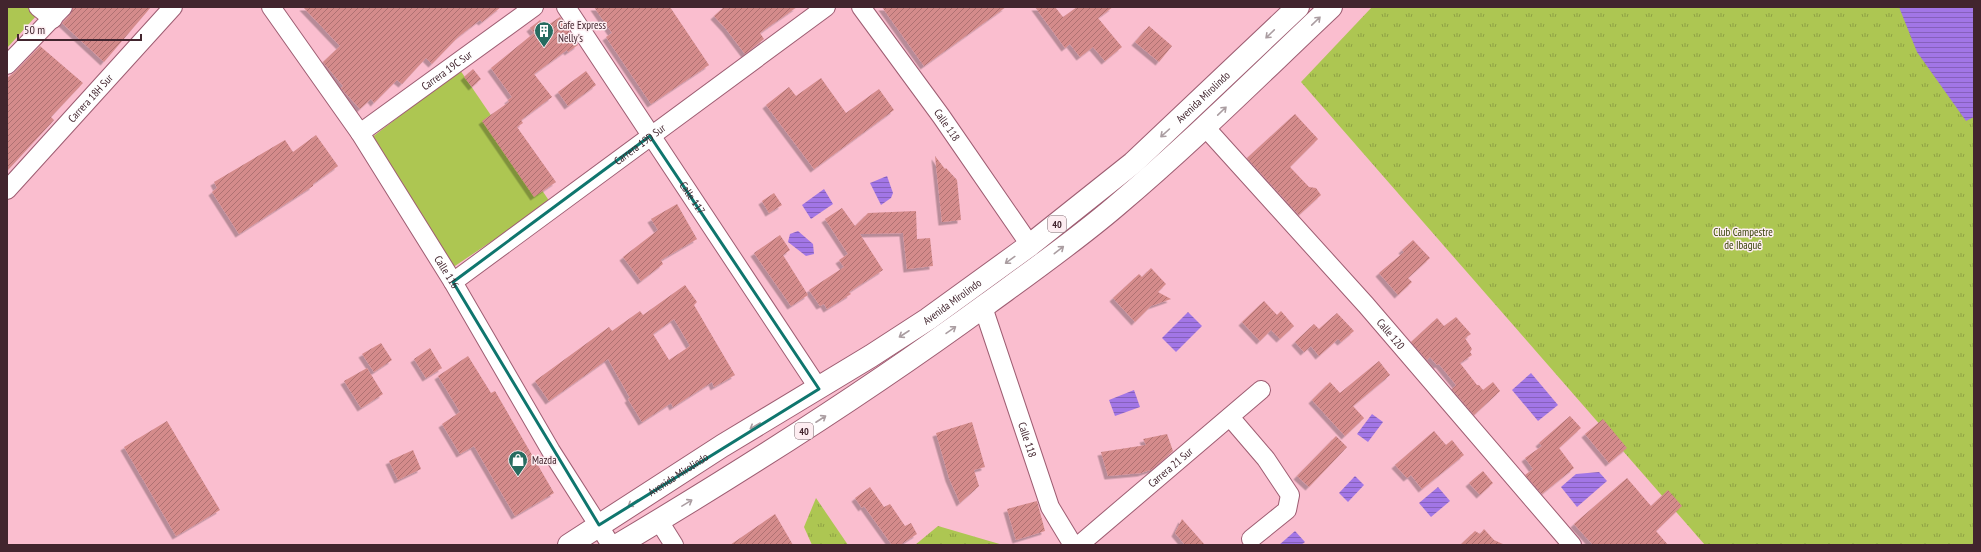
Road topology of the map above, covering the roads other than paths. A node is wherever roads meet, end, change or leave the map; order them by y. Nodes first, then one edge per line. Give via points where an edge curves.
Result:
1 (38, 7) edge
2 (173, 7) edge
3 (271, 7) edge
4 (534, 7) edge
5 (566, 7) edge
6 (826, 7) edge
7 (861, 7) edge
8 (1298, 7) edge
9 (1330, 7) edge
10 (58, 13) edge
11 (7, 65) edge
12 (1205, 127) junction
13 (360, 133) junction
14 (650, 136) junction
15 (7, 190) edge
16 (1030, 245) junction
17 (453, 282) junction
18 (983, 307) junction
19 (819, 389) junction
20 (1261, 390) dead end
21 (1230, 417) junction
22 (659, 521) junction
23 (599, 525) junction
24 (1251, 539) dead end
25 (568, 545) edge
26 (611, 545) edge
27 (618, 545) edge
28 (674, 545) edge
29 (1073, 545) edge
30 (1079, 545) edge
31 (1572, 545) edge

1 - 10 street
2 - 15 street, Carrera 18H Sur
3 - 13 street, Calle 116
4 - 13 street, Carrera 19C Sur
5 - 14 street, Calle 117
6 - 14 street, Carrera 19D Sur
7 - 16 street, Calle 118 via 941,116
8 -> 16 main road, Avenida Mirolindo / 40 via 1133,163
12 -> 9 main road, Avenida Mirolindo / 40
10 - 11 street
18 -> 12 main road, Avenida Mirolindo / 40 via 1116,206
12 - 31 street, Calle 120 via 1366,305
13 - 17 street, Calle 116
14 - 17 street, Carrera 19D Sur
14 - 19 street, Calle 117
16 -> 19 main road, Avenida Mirolindo / 40 via 928,319
17 - 23 street, Calle 116 via 552,451
22 -> 18 main road, Avenida Mirolindo / 40 via 881,380
18 - 29 street, Calle 118 via 1050,507
19 -> 23 main road, Avenida Mirolindo / 40 via 722,446
20 - 21 street, Carrera 21 Sur
21 - 24 street via 1266,459 1290,495 1287,510
21 - 30 street, Carrera 21 Sur
22 - 27 main road, Avenida Mirolindo / 40
22 - 28 street
23 - 25 main road, Avenida Mirolindo / 40
23 - 26 street, Calle 116

